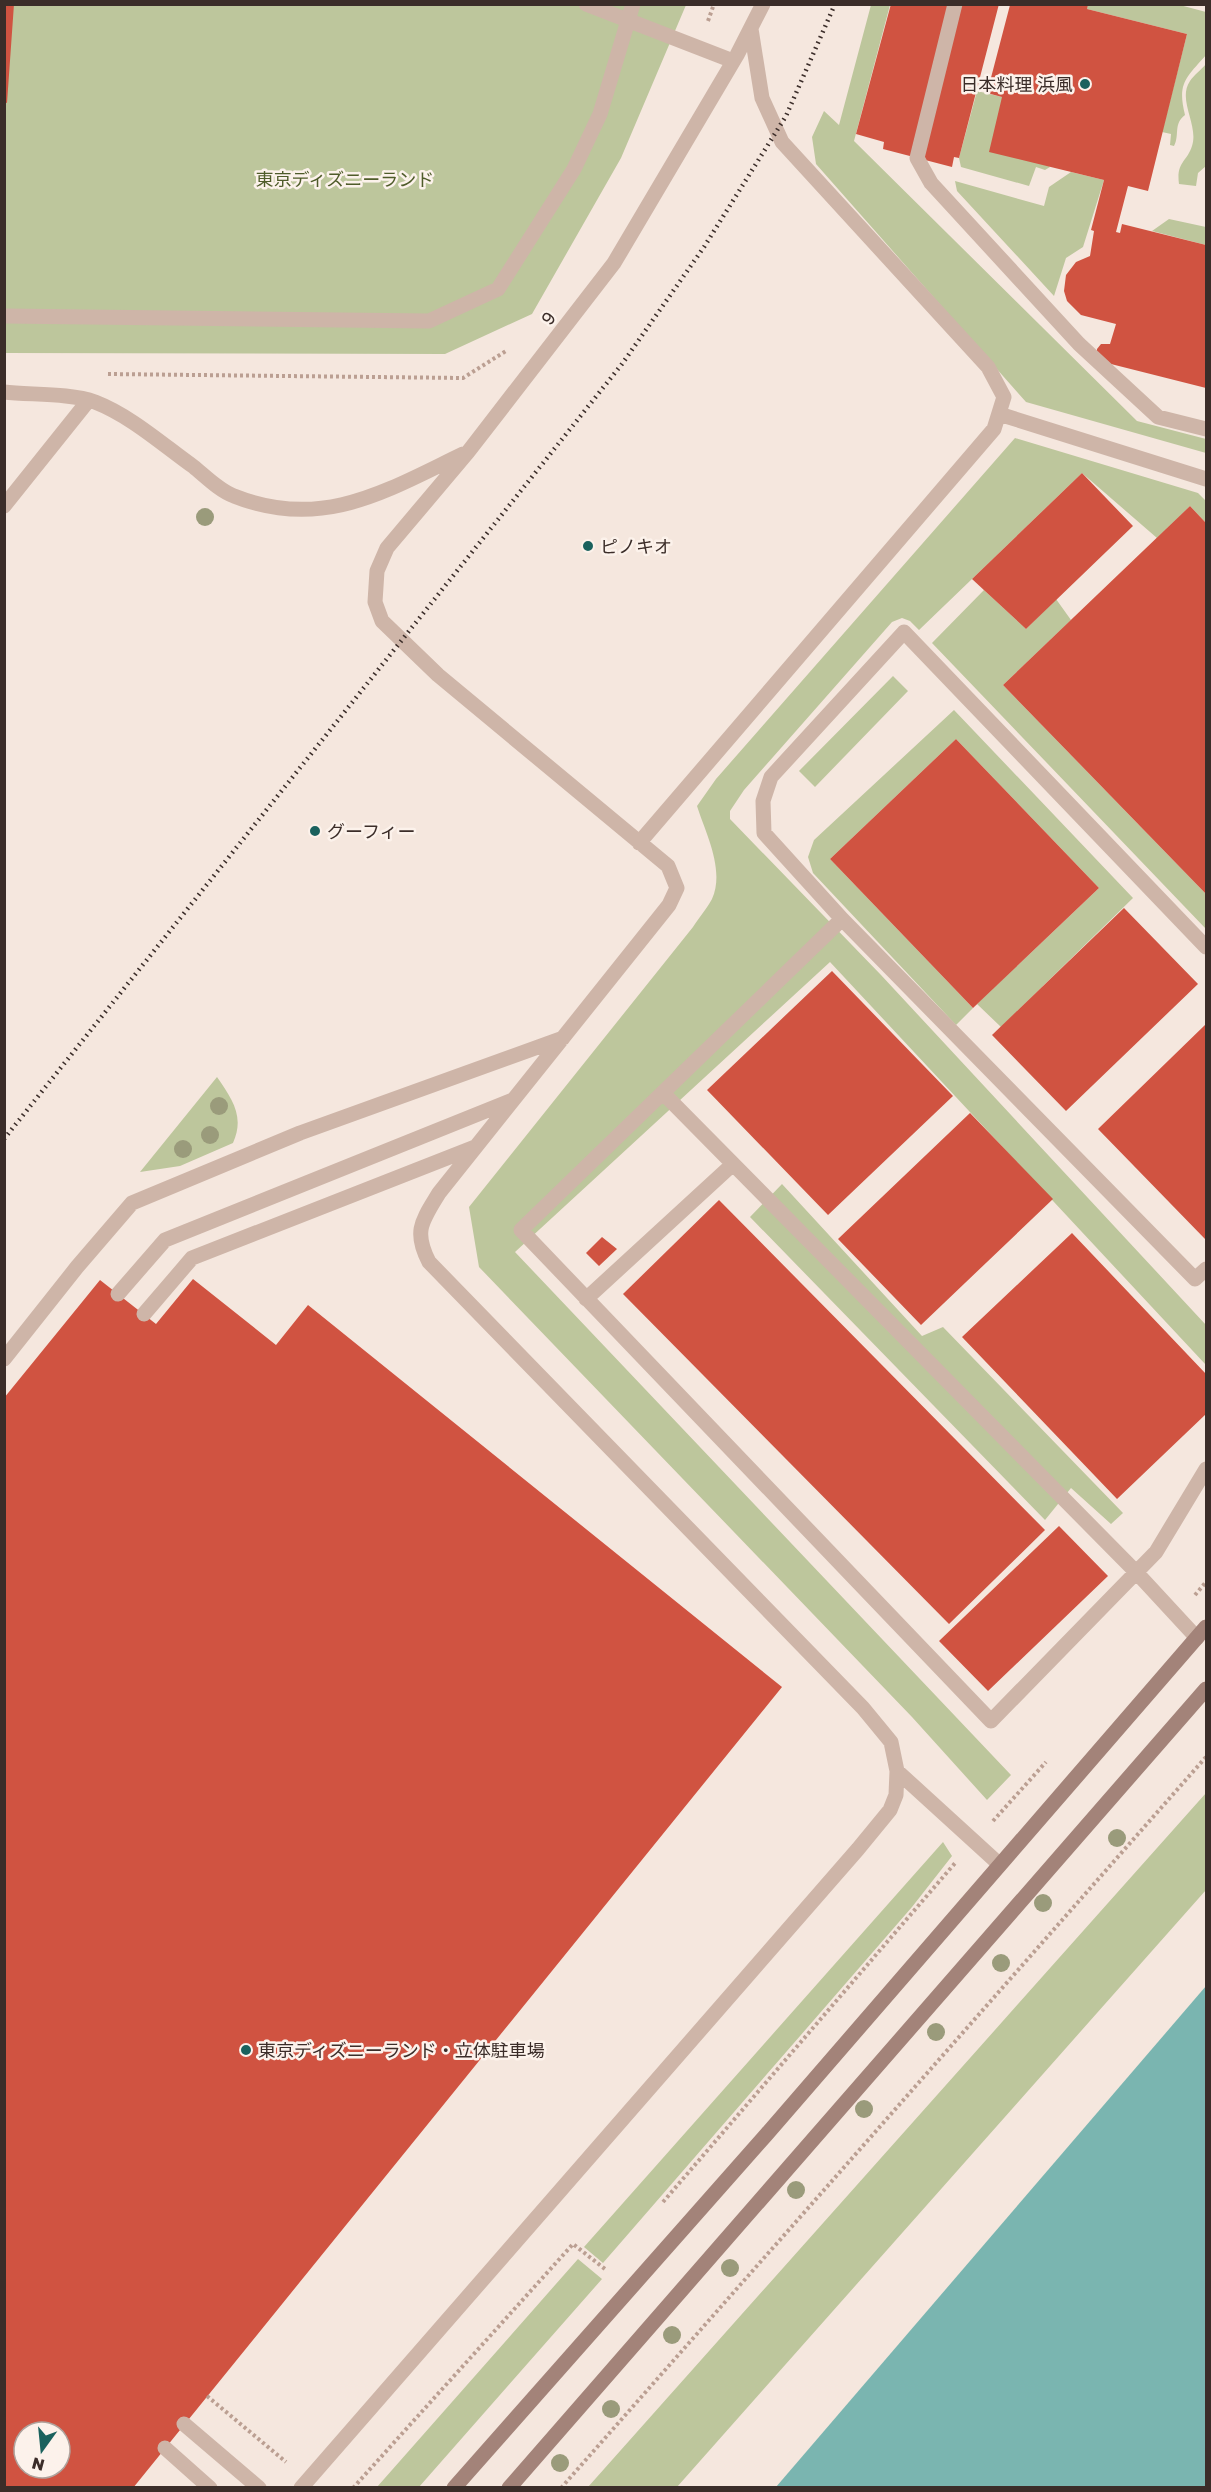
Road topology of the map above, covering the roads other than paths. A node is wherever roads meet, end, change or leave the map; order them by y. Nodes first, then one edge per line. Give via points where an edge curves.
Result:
1 (586, 4) edge
2 (633, 4) edge
3 (763, 4) edge
4 (955, 4) edge
5 (628, 20) junction
6 (752, 29) junction
7 (733, 62) junction
8 (4, 316) edge
9 (4, 392) edge
10 (88, 401) junction
11 (999, 414) junction
12 (1206, 429) edge
13 (468, 452) junction
14 (1206, 479) edge
15 (4, 506) edge
16 (639, 843) junction
17 (842, 919) junction
18 (1206, 947) edge
19 (564, 1037) junction
20 (663, 1093) junction
21 (516, 1099) junction
22 (478, 1146) junction
23 (733, 1164) junction
24 (1206, 1269) edge
25 (118, 1294) dead end
26 (586, 1299) junction
27 (144, 1314) dead end
28 (4, 1359) edge
29 (1206, 1469) edge
30 (1136, 1572) junction
31 (1202, 1633) edge
32 (1206, 1689) edge
33 (897, 1771) junction
34 (999, 1864) junction
35 (184, 2424) dead end
36 (165, 2448) dead end
37 (304, 2484) edge
38 (210, 2487) edge
39 (259, 2487) edge
40 (454, 2487) edge
41 (509, 2487) edge

1 - 5 lane
2 - 5 lane
3 - 6 lane, 9
4 - 12 lane via 917,158 931,183 1079,344 1158,417
5 - 7 lane
5 - 8 lane via 600,114 574,169 498,289 429,321
6 - 7 lane, 9
6 - 11 lane via 762,98 782,142 988,367 1004,397
7 - 13 lane, 9 via 614,263
9 - 10 lane
10 - 13 lane via 128,419 232,496 271,508 305,510 369,499
10 - 15 lane
11 - 14 lane
11 - 16 lane via 994,429
13 - 16 lane, 9 via 387,548 377,571 375,602 382,621 431,669
16 - 19 lane via 668,866 677,888 669,905
17 - 18 lane via 764,832 764,801 771,777 904,632
17 - 20 lane
17 - 24 lane via 1196,1279
19 - 21 lane
19 - 28 lane via 300,1133 132,1203
20 - 23 lane
20 - 26 lane via 521,1230
21 - 22 lane
21 - 25 lane via 165,1240
22 - 27 lane via 192,1258
22 - 33 lane via 424,1218 419,1243 429,1262 863,1708 891,1742
23 - 26 lane
23 - 30 lane
26 - 30 lane via 991,1721
29 - 30 lane via 1156,1552
30 - 31 lane via 1178,1615
31 - 34 street
32 - 41 street
33 - 34 lane
33 - 37 lane via 896,1795 890,1810 871,1833
34 - 40 street via 766,2135
35 - 39 lane
36 - 38 lane

